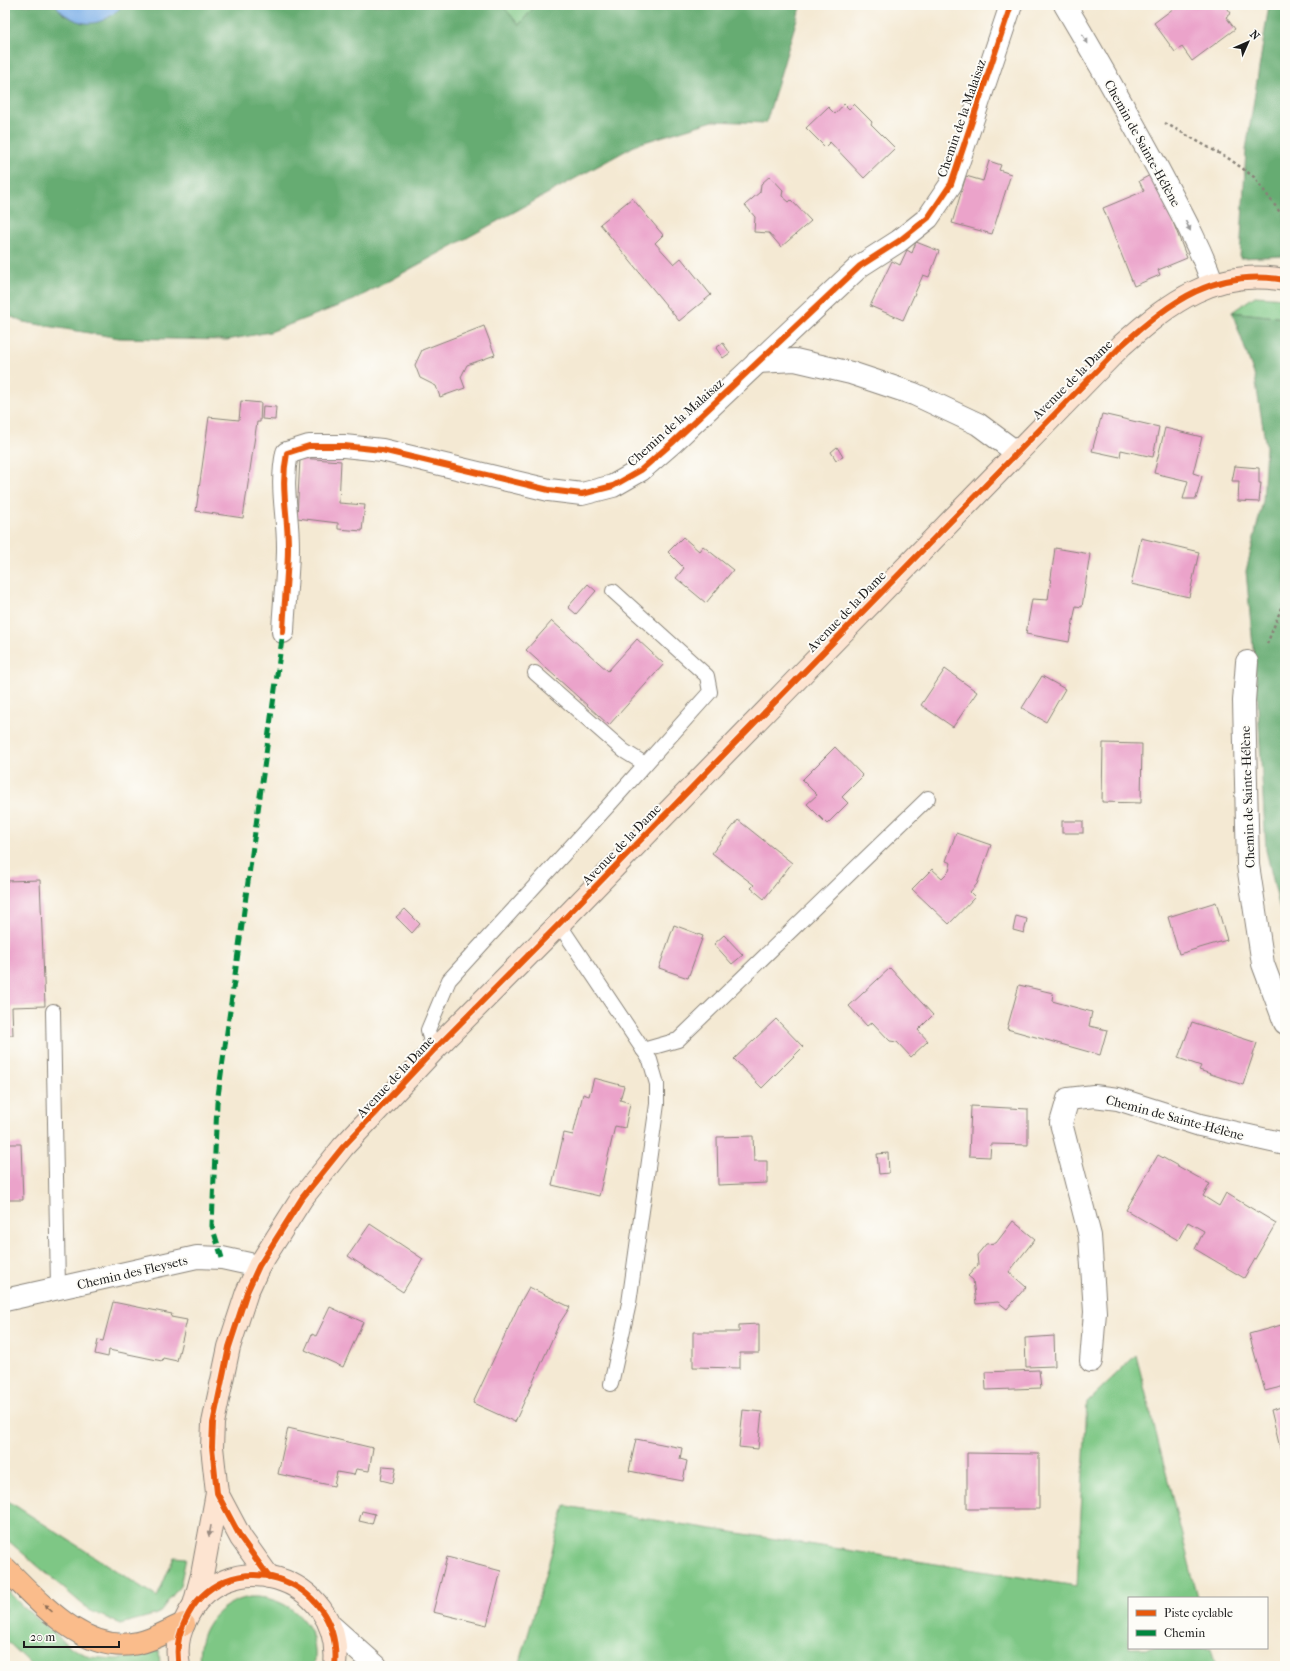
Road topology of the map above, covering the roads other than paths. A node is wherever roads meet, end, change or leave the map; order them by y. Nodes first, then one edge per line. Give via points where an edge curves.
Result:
1 (1011, 5) edge
2 (1065, 5) edge
3 (1285, 280) edge
4 (1213, 284) junction
5 (757, 362) junction
6 (1016, 452) junction
7 (612, 591) dead end
8 (283, 632) dead end
9 (1247, 662) road end
10 (535, 673) dead end
11 (645, 764) junction
12 (928, 798) dead end
13 (559, 924) junction
14 (52, 1011) dead end
15 (1285, 1023) edge
16 (643, 1050) junction
17 (433, 1051) junction
18 (1285, 1144) edge
19 (259, 1266) junction
20 (58, 1288) junction
21 (5, 1300) edge
22 (1091, 1361) dead end
23 (611, 1384) dead end
24 (217, 1493) junction
25 (5, 1568) edge
26 (269, 1577) junction
27 (194, 1605) junction
28 (184, 1624) junction
29 (330, 1625) junction
30 (179, 1666) edge
31 (335, 1666) edge
32 (376, 1666) edge

1 - 5 street, Chemin de la Malaisaz via 952,184 928,218 900,241 860,266
2 -> 4 street, Chemin de Sainte-Hélène via 1119,97 1184,219
3 - 4 main road, Avenue de la Dame via 1250,278
4 - 6 main road, Avenue de la Dame via 1177,301 1134,334
5 - 6 street via 795,360 851,373 914,394 978,424
5 - 8 street, Chemin de la Malaisaz via 641,470 613,486 582,494 549,490 382,450 309,446 287,453 283,470 288,546
6 - 13 main road, Avenue de la Dame
7 - 11 lane via 707,676 710,692
9 - 15 street, Chemin de Sainte-Hélène via 1244,701 1248,865 1263,964
10 - 11 lane via 624,751
11 - 17 lane via 449,980 428,1030
12 - 16 lane via 678,1040
13 - 16 lane
13 - 17 main road, Avenue de la Dame
14 - 20 lane
16 - 23 lane via 654,1072 657,1104 629,1303
17 - 19 main road, Avenue de la Dame via 312,1184
18 - 22 street, Chemin de Sainte-Hélène via 1200,1125 1118,1099 1094,1096 1068,1099 1061,1124 1090,1236 1094,1312
19 - 20 street, Chemin des Fleysets via 222,1258 197,1257
19 - 24 main road, Avenue de la Dame via 235,1328 217,1400 212,1447
20 - 21 street, Chemin des Fleysets
24 - 26 main road, Avenue de la Dame via 241,1538
24 -> 27 main road, Avenue de la Dame
28 -> 25 highway via 140,1643 123,1645 97,1641 55,1614
26 - 27 main road via 248,1576 228,1580 209,1591
26 - 29 main road via 289,1582 306,1592 320,1607
27 - 28 main road
28 - 30 main road via 178,1643
29 - 31 main road via 335,1645
29 - 32 street

